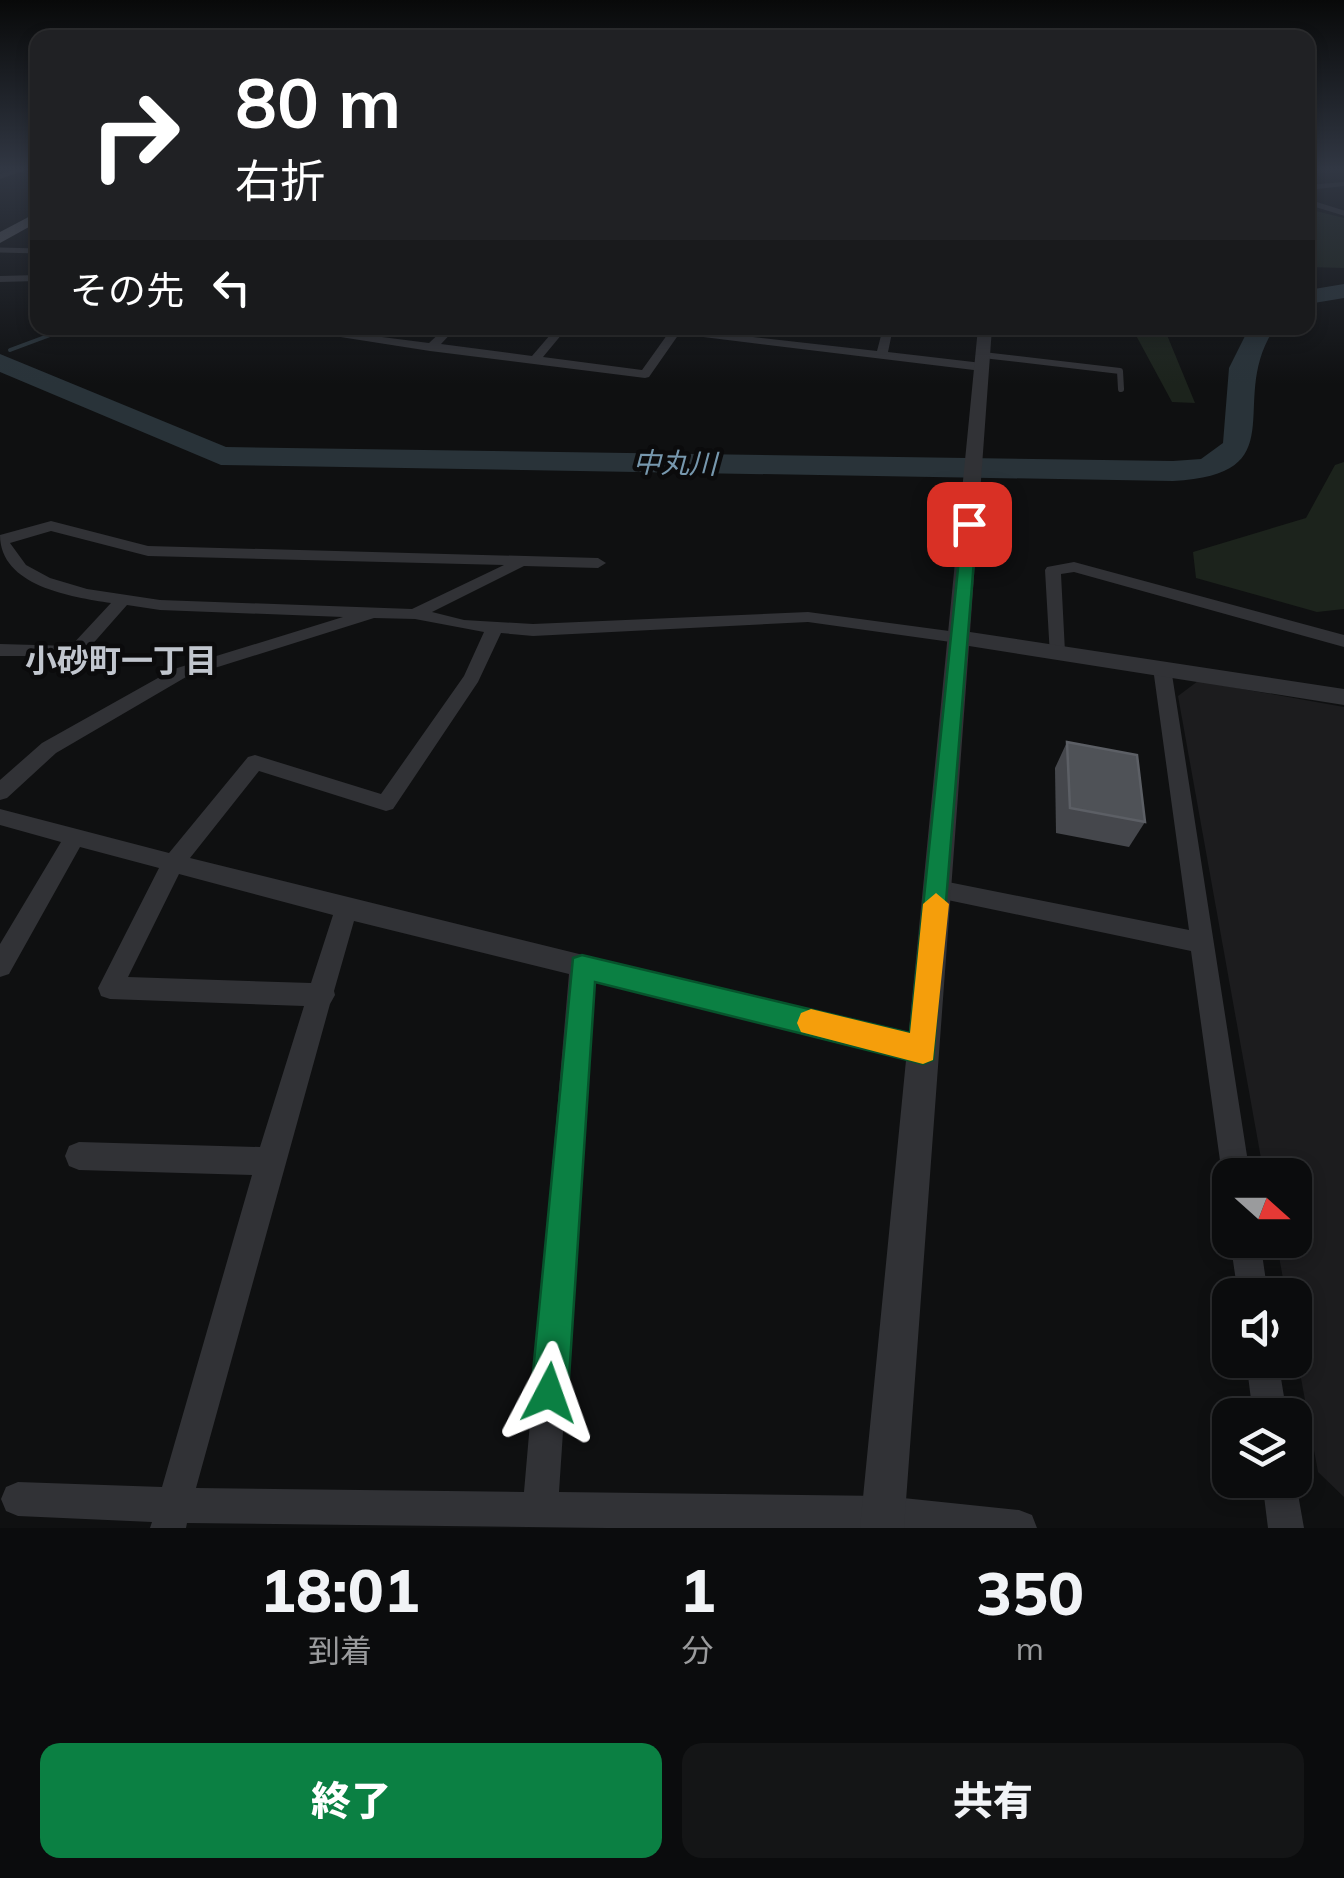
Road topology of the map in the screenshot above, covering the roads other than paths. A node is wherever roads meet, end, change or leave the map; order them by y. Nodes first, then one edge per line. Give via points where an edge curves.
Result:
1 (0, 250) edge
2 (30, 251) edge
3 (0, 278) edge
4 (30, 278) edge
5 (332, 335) edge
6 (354, 335) edge
7 (444, 335) edge
8 (556, 335) edge
9 (672, 335) edge
10 (781, 335) edge
11 (886, 335) edge
12 (985, 335) edge
13 (350, 338) junction
14 (430, 348) junction
15 (882, 353) junction
16 (534, 361) junction
17 (982, 361) junction
18 (1122, 390) dead end
19 (0, 540) edge
20 (524, 562) junction
21 (598, 563) dead end
22 (123, 600) junction
23 (375, 612) junction
24 (414, 614) junction
25 (495, 628) junction
26 (958, 637) junction
27 (1344, 641) edge
28 (0, 650) edge
29 (1056, 652) junction
30 (1162, 668) junction
31 (1344, 697) edge
32 (0, 792) edge
33 (0, 817) edge
34 (74, 837) junction
35 (172, 865) junction
36 (938, 889) junction
37 (346, 910) junction
38 (1204, 942) junction
39 (0, 966) edge
40 (582, 967) junction
41 (323, 995) junction
42 (923, 1050) junction
43 (79, 1156) dead end
44 (1234, 1158) edge
45 (270, 1161) junction
46 (1282, 1498) edge
47 (18, 1499) dead end
48 (540, 1509) junction
49 (171, 1516) edge
50 (883, 1521) edge
51 (1019, 1528) edge
52 (1286, 1528) edge

1 - 2 lane
3 - 4 street
5 - 13 street
6 - 13 street
7 - 14 street
8 - 16 street
9 - 16 street via 645,374
10 - 15 street
11 - 15 street
12 - 17 street
13 - 14 street
14 - 16 street
15 - 17 street
17 - 18 lane via 1120,371
17 - 26 street
19 - 20 street via 51,526 148,551
19 - 22 street via 20,568 44,580
20 - 21 street
20 - 24 street
22 - 23 street
22 - 28 street via 76,652
23 - 24 street
23 - 32 street via 180,673 50,748
24 - 25 street
25 - 26 street via 808,617
25 - 35 street via 472,678 386,803 255,762
26 - 29 street
26 - 36 street
27 - 29 street via 1074,567 1052,570
29 - 30 street
30 - 31 street
30 - 38 street
33 - 34 street
34 - 35 street
34 - 39 street
35 - 37 street
35 - 41 street via 110,988
36 - 38 street
36 - 42 street
37 - 40 street
37 - 41 street
38 - 44 street
40 - 42 street
40 - 48 street
41 - 45 street
42 - 50 street
43 - 45 street
45 - 49 street
46 - 52 street
47 - 49 street
48 - 49 street
48 - 50 street
50 - 51 street

